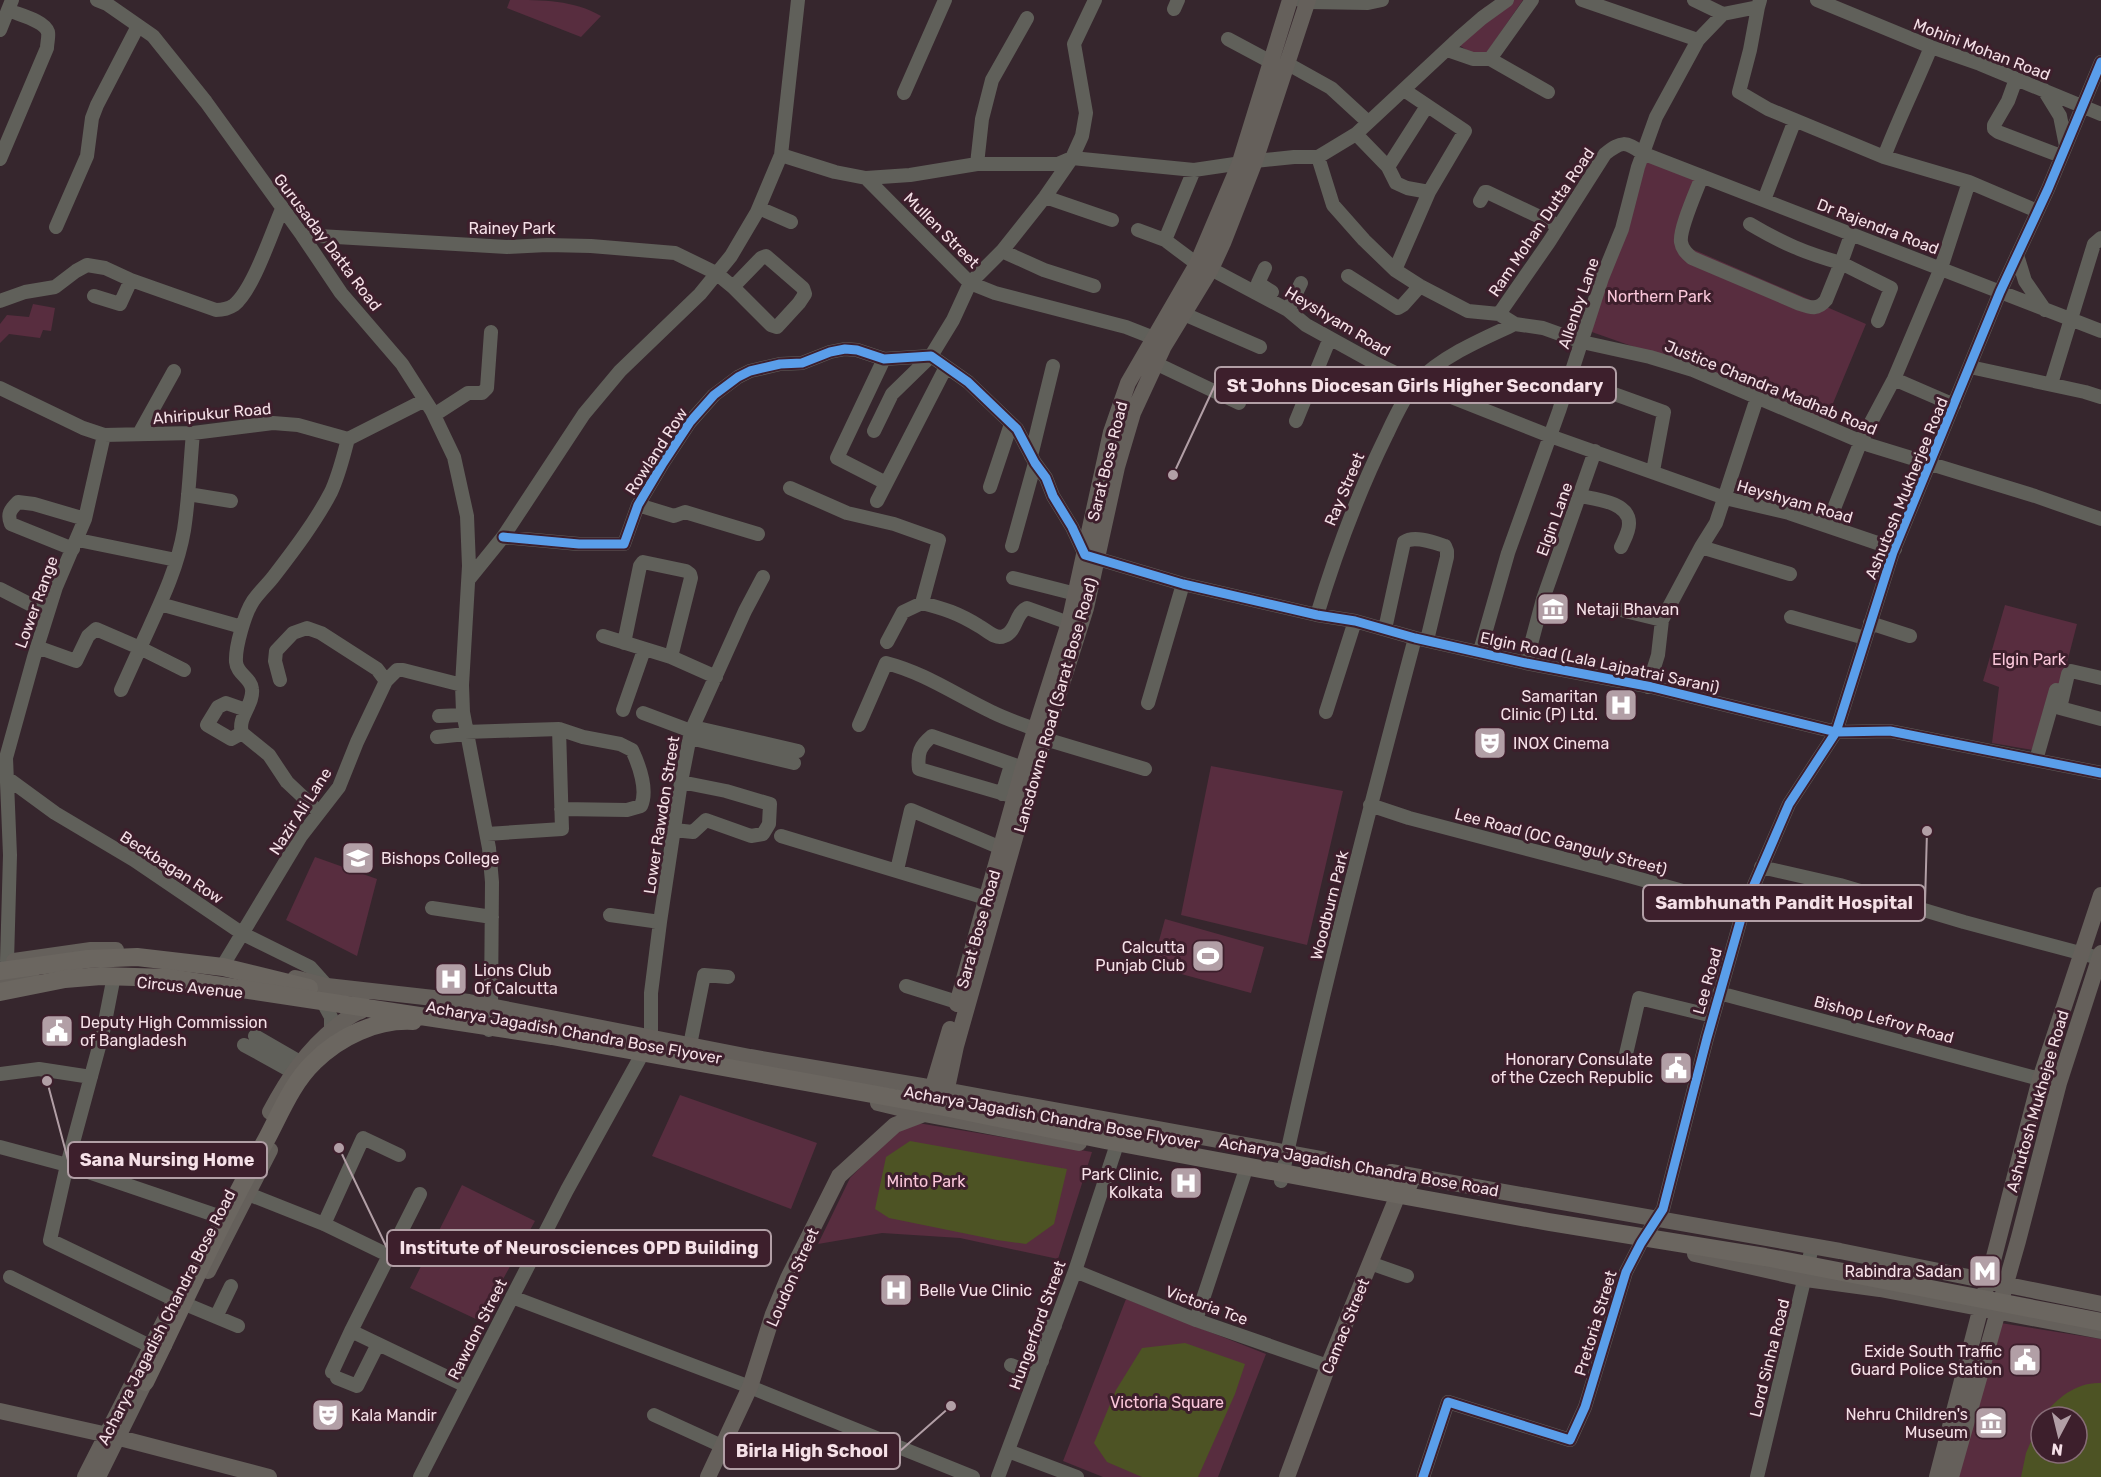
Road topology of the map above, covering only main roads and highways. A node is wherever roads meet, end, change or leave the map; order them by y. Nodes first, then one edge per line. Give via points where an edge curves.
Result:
1 (1290, 0) edge
2 (1305, 1) edge
3 (1279, 63) junction
4 (1204, 266) junction
5 (1091, 557) junction
6 (1040, 734) junction
7 (2101, 895) edge
8 (2100, 956) edge
9 (2, 965) edge
10 (0, 981) edge
11 (318, 987) junction
12 (362, 989) junction
13 (381, 991) junction
14 (0, 992) edge
15 (0, 997) edge
16 (361, 1011) junction
17 (380, 1013) junction
18 (513, 1030) junction
19 (940, 1089) junction
20 (924, 1114) junction
21 (941, 1117) junction
22 (1402, 1174) junction
23 (240, 1191) junction
24 (1395, 1202) junction
25 (1987, 1281) junction
26 (2005, 1285) junction
27 (183, 1303) junction
28 (2101, 1304) edge
29 (1989, 1310) junction
30 (2101, 1311) edge
31 (2101, 1322) edge
32 (2101, 1331) edge
33 (157, 1346) junction
34 (145, 1382) junction
35 (0, 1411) edge
36 (111, 1436) junction
37 (85, 1477) edge
38 (98, 1477) edge
39 (269, 1477) edge
40 (708, 1477) edge
41 (1287, 1477) edge
42 (1937, 1477) edge
43 (1951, 1477) edge

1 - 3 main road
2 - 3 main road, Lansdowne Road (Sarat Bose Road)
3 - 4 main road, Lansdowne Road (Sarat Bose Road) via 1247,163
4 - 5 main road, Lansdowne Road (Sarat Bose Road) via 1184,315 1155,363 1133,413
4 - 5 main road, Sarat Bose Road via 1128,383 1111,432
5 - 6 main road, Sarat Bose Road via 1076,594
5 - 6 main road, Lansdowne Road (Sarat Bose Road) via 1086,608
6 - 19 main road, Lansdowne Road (Sarat Bose Road) via 965,1015
6 - 19 main road, Sarat Bose Road via 1017,767 1001,848 957,1002
7 - 25 main road, Ashutosh Mukhejee Road via 2040,1079
8 - 26 main road, Ashutosh Mukhejee Road via 2059,1083
9 - 11 highway via 137,957 223,967
9 - 11 main road, Circus Avenue via 91,950 148,951 225,962
10 - 11 main road, Acharya Jagadish Chandra Bose Flyover via 57,970 147,965
11 - 12 main road, Circus Avenue
11 - 30 highway, Acharya Jagadish Chandra Bose Flyover, bridge via 942,1096 1514,1204 1798,1251
12 - 13 main road, Acharya Jagadish Chandra Bose Road
12 - 16 main road
13 - 17 main road
13 - 19 main road, Acharya Jagadish Chandra Bose Road via 469,1002
14 - 18 highway, Acharya Jagadish Chandra Bose Flyover, bridge via 92,977 169,978
15 - 16 main road, Circus Avenue via 46,987 135,980 185,983
16 - 17 main road, Circus Avenue
16 - 23 main road, Acharya Jagadish Chandra Bose Road via 318,1042 283,1087
17 - 20 main road, Acharya Jagadish Chandra Bose Road via 641,1057
17 - 23 main road, Acharya Jagadish Chandra Bose Road via 309,1078
18 - 31 highway, Acharya Jagadish Chandra Bose Flyover, bridge via 944,1107 1400,1195 1776,1259
18 - 33 highway, bridge via 392,1023 358,1032 320,1056 298,1081
19 - 20 main road, Sarat Bose Road
19 - 21 main road, Lansdowne Road (Sarat Bose Road)
19 - 22 main road, Acharya Jagadish Chandra Bose Road
20 - 21 main road, Acharya Jagadish Chandra Bose Road
20 - 40 main road, Loudon Street via 895,1125 839,1176 788,1278 750,1388
21 - 24 main road, Acharya Jagadish Chandra Bose Road
22 - 24 main road, Camac Street
22 - 25 main road, Acharya Jagadish Chandra Bose Road
23 - 27 main road, Acharya Jagadish Chandra Bose Road
23 - 27 main road, Acharya Jagadish Chandra Bose Road via 218,1216
24 - 29 main road, Acharya Jagadish Chandra Bose Road via 1641,1243 1806,1279
24 - 41 main road, Camac Street
25 - 26 main road, Acharya Jagadish Chandra Bose Road
25 - 29 main road, Ashutosh Mukhejee Road
26 - 28 main road, Acharya Jagadish Chandra Bose Road
26 - 29 main road, Ashutosh Mukhejee Road
27 - 33 main road, Acharya Jagadish Chandra Bose Road
27 - 34 main road, Acharya Jagadish Chandra Bose Road via 171,1346
29 - 32 main road, Acharya Jagadish Chandra Bose Road
29 - 42 main road
29 - 43 main road
33 - 34 highway
33 - 36 main road, Acharya Jagadish Chandra Bose Road
34 - 36 main road, Acharya Jagadish Chandra Bose Road
35 - 36 main road
36 - 37 main road, Acharya Jagadish Chandra Bose Road
36 - 38 main road, Acharya Jagadish Chandra Bose Road
36 - 39 main road

